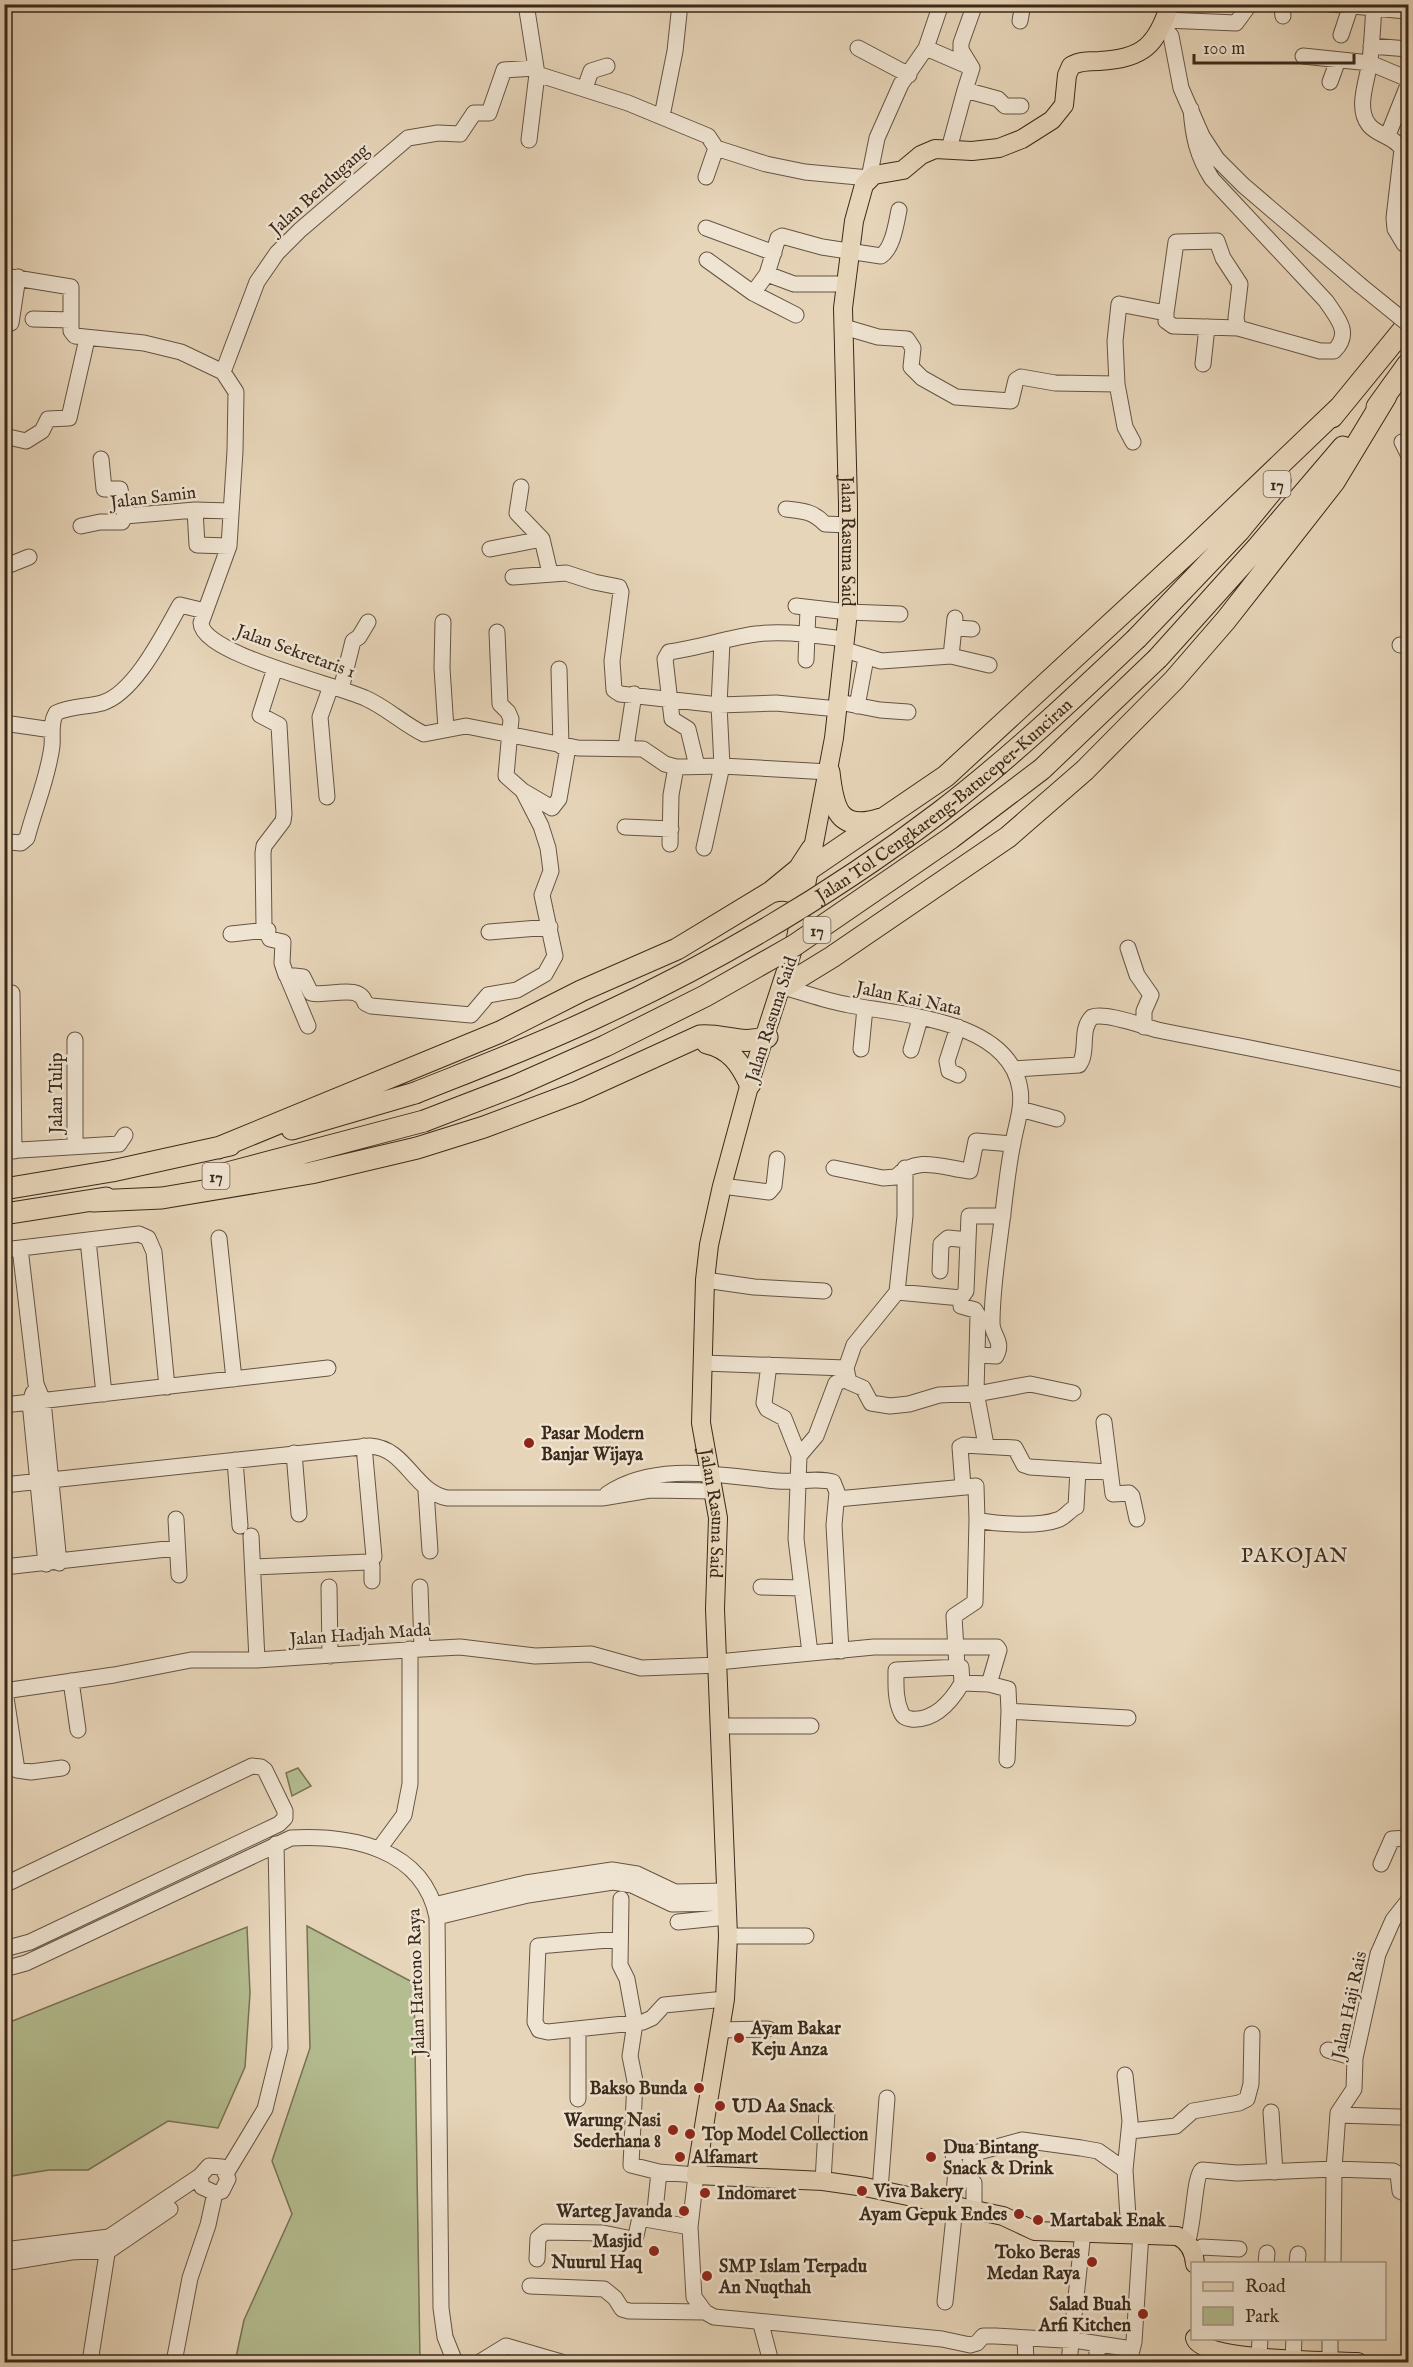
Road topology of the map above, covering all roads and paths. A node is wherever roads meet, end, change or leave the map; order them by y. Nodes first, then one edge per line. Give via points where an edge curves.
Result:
1 (526, 4) edge
2 (680, 4) edge
3 (941, 4) edge
4 (975, 4) edge
5 (1023, 4) edge
6 (1250, 4) edge
7 (1331, 4) edge
8 (1408, 4) edge
9 (1374, 7) edge
10 (1350, 8) junction
11 (1166, 17) edge
12 (1020, 21) dead end
13 (1341, 35) dead end
14 (1371, 46) junction
15 (858, 48) dead end
16 (926, 48) junction
17 (1408, 49) edge
18 (1303, 56) dead end
19 (1338, 60) junction
20 (1370, 63) junction
21 (607, 66) dead end
22 (972, 68) junction
23 (536, 71) junction
24 (909, 75) junction
25 (1408, 79) edge
26 (1330, 82) dead end
27 (1408, 85) edge
28 (585, 88) junction
29 (965, 90) junction
30 (1021, 106) dead end
31 (1191, 109) junction
32 (662, 117) junction
33 (1398, 138) edge
34 (529, 140) dead end
35 (716, 148) junction
36 (949, 149) junction
37 (706, 177) dead end
38 (869, 178) junction
39 (898, 210) dead end
40 (706, 228) dead end
41 (1404, 244) dead end
42 (850, 250) junction
43 (774, 253) junction
44 (707, 260) dead end
45 (767, 274) junction
46 (11, 277) edge
47 (846, 284) junction
48 (753, 293) junction
49 (1166, 313) junction
50 (796, 315) dead end
51 (33, 319) dead end
52 (71, 320) junction
53 (11, 323) dead end
54 (1408, 324) edge
55 (844, 327) junction
56 (1207, 327) junction
57 (1238, 328) junction
58 (87, 339) junction
59 (1203, 364) dead end
60 (1408, 364) edge
61 (223, 372) junction
62 (1117, 384) junction
63 (1386, 396) junction
64 (1340, 407) junction
65 (4, 436) edge
66 (1133, 442) dead end
67 (101, 459) dead end
68 (521, 487) dead end
69 (786, 509) dead end
70 (195, 510) junction
71 (231, 511) junction
72 (125, 516) junction
73 (848, 525) junction
74 (81, 526) dead end
75 (542, 539) junction
76 (229, 546) junction
77 (490, 549) dead end
78 (29, 557) dead end
79 (4, 567) edge
80 (550, 573) junction
81 (513, 577) dead end
82 (205, 611) junction
83 (848, 612) junction
84 (900, 614) dead end
85 (368, 622) dead end
86 (442, 622) dead end
87 (972, 629) dead end
88 (497, 632) dead end
89 (808, 635) junction
90 (722, 642) junction
91 (845, 645) junction
92 (951, 656) junction
93 (866, 658) junction
94 (806, 660) dead end
95 (989, 665) dead end
96 (275, 668) junction
97 (559, 669) dead end
98 (336, 688) junction
99 (634, 694) junction
100 (672, 698) junction
101 (719, 705) junction
102 (838, 705) junction
103 (857, 706) junction
104 (908, 712) dead end
105 (4, 723) edge
106 (446, 729) junction
107 (52, 730) junction
108 (510, 736) junction
109 (564, 747) junction
110 (626, 747) junction
111 (697, 766) junction
112 (722, 766) junction
113 (676, 767) junction
114 (830, 772) junction
115 (523, 791) junction
116 (327, 797) dead end
117 (888, 817) junction
118 (625, 827) dead end
119 (8, 842) dead end
120 (704, 848) dead end
121 (812, 849) junction
122 (808, 870) junction
123 (771, 892) junction
124 (802, 902) junction
125 (550, 927) junction
126 (268, 930) junction
127 (489, 932) dead end
128 (231, 934) dead end
129 (795, 943) junction
130 (1128, 948) dead end
131 (832, 957) junction
132 (287, 976) junction
133 (783, 987) junction
134 (12, 993) dead end
135 (865, 1008) junction
136 (920, 1019) junction
137 (308, 1026) dead end
138 (958, 1027) junction
139 (1144, 1027) junction
140 (767, 1037) junction
141 (75, 1040) dead end
142 (685, 1042) junction
143 (861, 1049) dead end
144 (911, 1050) dead end
145 (1014, 1069) junction
146 (958, 1075) dead end
147 (1408, 1081) edge
148 (750, 1084) junction
149 (1020, 1109) junction
150 (1056, 1119) dead end
151 (125, 1135) dead end
152 (1012, 1144) junction
153 (75, 1146) junction
154 (218, 1148) junction
155 (9, 1151) edge
156 (777, 1159) dead end
157 (834, 1168) dead end
158 (905, 1168) junction
159 (722, 1186) junction
160 (4, 1189) edge
161 (93, 1201) junction
162 (4, 1214) edge
163 (1003, 1216) junction
164 (219, 1238) dead end
165 (88, 1240) junction
166 (968, 1240) junction
167 (20, 1248) junction
168 (4, 1250) edge
169 (940, 1271) dead end
170 (705, 1280) junction
171 (824, 1291) dead end
172 (897, 1292) junction
173 (961, 1298) junction
174 (977, 1355) junction
175 (703, 1363) junction
176 (770, 1365) junction
177 (328, 1368) dead end
178 (846, 1373) junction
179 (234, 1379) junction
180 (167, 1387) junction
181 (976, 1392) junction
182 (1073, 1393) dead end
183 (104, 1394) junction
184 (37, 1402) junction
185 (4, 1405) edge
186 (1104, 1422) dead end
187 (986, 1445) junction
188 (364, 1446) junction
189 (294, 1453) junction
190 (799, 1456) junction
191 (235, 1460) junction
192 (1078, 1470) junction
193 (1108, 1472) junction
194 (45, 1481) junction
195 (796, 1482) junction
196 (711, 1483) junction
197 (4, 1485) edge
198 (963, 1487) junction
199 (426, 1491) junction
200 (837, 1499) junction
201 (299, 1514) dead end
202 (176, 1519) dead end
203 (1137, 1519) dead end
204 (976, 1520) junction
205 (176, 1548) junction
206 (430, 1551) dead end
207 (374, 1557) dead end
208 (52, 1563) junction
209 (4, 1567) edge
210 (253, 1567) junction
211 (179, 1575) dead end
212 (372, 1581) dead end
213 (329, 1587) dead end
214 (420, 1587) dead end
215 (761, 1587) dead end
216 (802, 1588) junction
217 (954, 1648) junction
218 (416, 1649) junction
219 (841, 1651) junction
220 (810, 1653) junction
221 (330, 1656) junction
222 (257, 1660) junction
223 (718, 1663) junction
224 (957, 1667) junction
225 (70, 1681) junction
226 (962, 1683) junction
227 (989, 1684) junction
228 (5, 1691) edge
229 (1008, 1711) junction
230 (1128, 1718) dead end
231 (722, 1726) junction
232 (811, 1726) dead end
233 (78, 1730) dead end
234 (1007, 1760) dead end
235 (62, 1768) dead end
236 (1408, 1838) edge
237 (276, 1844) junction
238 (379, 1849) junction
239 (1381, 1864) dead end
240 (4, 1886) edge
241 (621, 1899) dead end
242 (1408, 1900) edge
243 (436, 1911) junction
244 (727, 1912) junction
245 (678, 1922) dead end
246 (806, 1936) dead end
247 (620, 1940) junction
248 (4, 1949) edge
249 (4, 1969) edge
250 (725, 1999) junction
251 (635, 2023) junction
252 (768, 2029) dead end
253 (578, 2030) junction
254 (720, 2030) junction
255 (1252, 2034) dead end
256 (1328, 2050) dead end
257 (1355, 2058) junction
258 (1125, 2075) dead end
259 (887, 2098) dead end
260 (578, 2099) dead end
261 (827, 2112) dead end
262 (1271, 2112) dead end
263 (1338, 2115) junction
264 (1399, 2117) dead end
265 (1130, 2131) junction
266 (970, 2162) dead end
267 (1334, 2169) junction
268 (1125, 2170) junction
269 (227, 2172) junction
270 (659, 2172) junction
271 (1275, 2172) junction
272 (696, 2175) junction
273 (823, 2181) junction
274 (206, 2185) junction
275 (880, 2190) junction
276 (1408, 2195) edge
277 (954, 2207) junction
278 (974, 2211) junction
279 (654, 2220) junction
280 (690, 2228) junction
281 (1083, 2232) junction
282 (1135, 2233) junction
283 (109, 2243) junction
284 (1239, 2249) dead end
285 (4, 2250) edge
286 (1192, 2253) edge
287 (537, 2259) dead end
288 (1333, 2262) edge
289 (4, 2263) edge
290 (530, 2286) dead end
291 (945, 2302) dead end
292 (705, 2312) junction
293 (756, 2321) junction
294 (1025, 2338) junction
295 (1070, 2340) junction
296 (1196, 2340) edge
297 (1294, 2340) edge
298 (1330, 2340) edge
299 (1098, 2344) junction
300 (1260, 2348) edge
301 (1132, 2351) edge
302 (1234, 2359) edge
303 (1296, 2360) edge
304 (1330, 2361) junction
305 (90, 2362) edge
306 (174, 2362) edge
307 (455, 2362) edge
308 (480, 2362) edge
309 (557, 2362) edge
310 (771, 2362) edge
311 (1026, 2362) edge
312 (1069, 2362) edge
313 (1096, 2362) edge
314 (1358, 2362) edge

1 - 23 street
2 - 32 street
3 - 16 street
4 - 22 street via 961,43
5 - 12 street
6 - 11 street via 1236,23 1230,18
7 - 10 street
8 - 9 street via 1406,11
9 - 10 street
9 - 14 street
10 - 13 street
11 - 31 street via 1181,88
11 - 36 main road via 1148,47 1131,56 1071,66 1061,111 1022,139 984,150
14 - 17 street
14 - 20 street
15 - 24 street
16 - 22 street
16 - 24 street
18 - 19 street
19 - 20 street
19 - 26 street
20 - 25 street
20 - 33 street via 1364,88 1366,120 1373,128
21 - 28 street via 591,71
22 - 29 street
23 - 28 street
23 - 34 street
23 - 61 street, Jalan Bendugang via 504,70 489,114 476,112 460,134 454,136 438,133 408,138 300,230 277,253 257,282
24 - 38 street via 877,138
27 - 33 street
28 - 32 street
29 - 30 street via 998,99 1005,106
29 - 36 street
31 - 54 street, bridge via 1217,159 1237,179
31 - 57 street via 1199,160 1212,179 1326,301 1344,333 1343,342 1334,351 1320,351
32 - 35 street via 708,136
33 - 41 street via 1403,155 1394,218 1395,229
35 - 37 street
35 - 38 street via 805,172
36 - 38 main road via 930,150 903,171
38 - 42 main road, Jalan Rasuna Said via 860,195
39 - 42 street via 896,227 884,256
40 - 43 street
42 - 43 street via 782,236 776,240
42 - 47 main road, Jalan Rasuna Said
43 - 45 street
44 - 48 street
45 - 47 street via 794,284
45 - 48 street
46 - 52 street via 71,287
46 - 53 street
47 - 55 main road, Jalan Rasuna Said
48 - 50 street
49 - 56 street via 1166,321 1173,326
49 - 57 street via 1177,240 1217,241 1240,284
49 - 62 street via 1119,304 1115,341
51 - 52 street
52 - 58 street via 72,334
54 - 64 highway, Jalan Tol Cengkareng–Batuceper–Kunciran / 17
55 - 62 street via 878,337 907,339 913,348 911,367 956,398 1011,401 1016,380 1021,377 1055,383
55 - 73 main road, Jalan Rasuna Said
56 - 57 street
56 - 59 street
58 - 61 street via 144,343 181,352
58 - 65 street via 70,414 65,420 48,419 42,431 26,441
60 - 63 highway, Jalan Tol Cengkareng–Batuceper–Kunciran / 17
61 - 71 street via 236,392
62 - 66 street via 1125,427
63 - 131 highway via 1334,482 1174,680 1085,770 1008,837
63 - 161 highway, Jalan Tol Cengkareng–Batuceper–Kunciran / 17, bridge via 1158,658 1042,769 951,838 795,945 605,1046 424,1121 232,1172
64 - 117 highway via 946,776
64 - 154 highway, Jalan Tol Cengkareng–Batuceper–Kunciran / 17, bridge via 1239,531 1137,638 1020,747 940,812 862,867 693,969 594,1018 415,1093
67 - 72 street via 104,489 120,489
68 - 75 street via 517,513
69 - 73 street via 817,515 825,524
70 - 71 street, Jalan Samin
70 - 72 street, Jalan Samin
70 - 76 street via 197,545
71 - 76 street
72 - 74 street, Jalan Samin via 122,522
73 - 83 main road, Jalan Rasuna Said
75 - 77 street
75 - 80 street
76 - 82 street
78 - 79 street
80 - 81 street
80 - 99 street via 576,574 619,587 613,686 620,694
82 - 96 street, Jalan Sekretaris 1 via 201,627 215,641
82 - 107 street via 180,605 154,652 118,694 104,703 58,712 52,720
83 - 84 street
83 - 89 street via 802,608
83 - 91 main road, Jalan Rasuna Said
85 - 98 street via 352,642
86 - 106 street
87 - 92 street via 955,623
88 - 108 street via 500,704 510,716
89 - 90 street via 757,634
89 - 91 street
89 - 94 street
90 - 100 street via 666,654
90 - 101 street
91 - 93 street
91 - 102 main road, Jalan Rasuna Said
92 - 93 street via 891,662
92 - 95 street
93 - 103 street
96 - 98 street, Jalan Sekretaris 1
96 - 126 street via 261,712 262,718 279,725 284,814 264,846 264,926
97 - 109 street
98 - 106 street, Jalan Sekretaris 1 via 365,698 424,734
98 - 116 street via 320,717
99 - 100 street
99 - 110 street
100 - 101 street
100 - 111 street via 673,721 688,729
101 - 102 street
101 - 112 street
102 - 103 street
102 - 114 main road, Jalan Rasuna Said
103 - 104 street
105 - 107 street
106 - 108 street, Jalan Sekretaris 1 via 466,726
107 - 119 street via 46,779 27,838 21,843
108 - 109 street, Jalan Sekretaris 1
108 - 115 street via 505,774
109 - 110 street, Jalan Sekretaris 1
109 - 115 street via 559,799 552,808
110 - 113 street, Jalan Sekretaris 1 via 643,749
111 - 112 street, Jalan Sekretaris 1
111 - 113 street, Jalan Sekretaris 1
112 - 114 street, Jalan Sekretaris 1
112 - 120 street
113 - 118 street via 670,837
114 - 117 highway via 832,802 847,821 862,825
114 - 121 main road, Jalan Rasuna Said
115 - 125 street via 549,848 551,871 542,894
117 - 122 highway
121 - 122 main road, Jalan Rasuna Said
121 - 123 highway via 799,869
122 - 124 main road, Jalan Rasuna Said
123 - 124 highway via 793,892
123 - 154 highway via 677,949 500,1032
124 - 129 main road, Jalan Rasuna Said
125 - 127 street
125 - 132 street via 555,956 545,974 517,990 488,995 471,1015 371,1006 357,992 314,994 307,990 303,976
126 - 128 street
126 - 132 street via 270,939 283,942 282,963
129 - 131 highway via 799,954 807,960
129 - 133 main road, Jalan Rasuna Said
130 - 139 street via 1137,975 1151,995 1144,1011
131 - 133 highway
132 - 137 street
133 - 135 street, Jalan Kai Nata
133 - 140 main road, Jalan Rasuna Said
134 - 155 street
135 - 136 street, Jalan Kai Nata
135 - 143 street
136 - 138 street, Jalan Kai Nata
136 - 144 street
138 - 145 street, Jalan Kai Nata via 1000,1050
138 - 146 street via 946,1064 949,1071
139 - 145 street via 1096,1016 1086,1024 1079,1065
139 - 147 street
140 - 142 highway via 748,1042 710,1035
140 - 148 main road, Jalan Rasuna Said
141 - 153 street, Jalan Tulip
142 - 148 highway via 701,1042 727,1051
142 - 161 highway via 577,1092 417,1148 311,1173 162,1198
145 - 149 street
148 - 159 main road, Jalan Rasuna Said
149 - 150 street
149 - 152 street
151 - 153 street via 119,1144
152 - 158 street via 976,1141 970,1171 933,1163
152 - 163 street
153 - 155 street
154 - 160 highway, Jalan Tol Cengkareng–Batuceper–Kunciran / 17
156 - 159 street via 770,1192
157 - 158 street via 883,1178 896,1178
158 - 172 street via 905,1216
159 - 170 main road, Jalan Rasuna Said
161 - 162 highway, Jalan Tol Cengkareng–Batuceper–Kunciran / 17
163 - 166 street via 969,1216
163 - 174 street via 992,1310 992,1329 1000,1339 999,1346 996,1356
164 - 179 street
165 - 167 street
165 - 180 street via 139,1234 151,1242
165 - 183 street
166 - 169 street via 943,1241
166 - 173 street via 966,1291
167 - 168 street
167 - 184 street
170 - 171 street
170 - 175 main road, Jalan Rasuna Said
172 - 173 street
172 - 178 street via 854,1345
173 - 174 street via 963,1308 978,1313
174 - 181 street
175 - 176 street
175 - 196 main road, Jalan Rasuna Said via 701,1423
176 - 178 street
176 - 190 street via 764,1403 784,1418
177 - 179 street
178 - 181 street via 874,1405 909,1404 939,1395
178 - 190 street via 836,1383 816,1436
179 - 180 street
180 - 183 street
181 - 182 street via 1030,1384
181 - 187 street
183 - 184 street
184 - 185 street
184 - 194 street
186 - 193 street
187 - 192 street via 1015,1448 1024,1466
187 - 198 street via 960,1447
188 - 189 street
188 - 199 street via 388,1449
188 - 207 street
189 - 191 street
189 - 201 street
190 - 195 street
191 - 194 street
191 - 210 street
192 - 193 street
192 - 204 street via 1078,1501 1063,1518 1014,1524
193 - 203 street via 1113,1494 1132,1496
194 - 197 street
194 - 208 street
195 - 196 street
195 - 200 street via 830,1481 836,1488
195 - 216 street via 796,1539
196 - 199 street via 668,1482 646,1476 626,1482 602,1498 447,1498
196 - 223 main road, Jalan Rasuna Said via 718,1518
198 - 200 street
198 - 204 street via 978,1487
199 - 206 street
200 - 219 street via 834,1525
202 - 205 street
204 - 217 street via 975,1602 954,1616
205 - 208 street
205 - 211 street
208 - 209 street
210 - 212 street via 368,1562 372,1566
210 - 222 street
213 - 221 street
214 - 218 street
215 - 216 street
216 - 220 street
217 - 219 street, Jalan Hadjah Mada via 874,1647
217 - 224 street
217 - 227 street, Jalan Hadjah Mada via 998,1648
218 - 221 street, Jalan Hadjah Mada
218 - 223 street, Jalan Hadjah Mada via 460,1647 535,1656 591,1654 642,1668
218 - 238 street via 411,1784 404,1815
219 - 220 street, Jalan Hadjah Mada
220 - 223 street, Jalan Hadjah Mada
221 - 222 street, Jalan Hadjah Mada
222 - 225 street, Jalan Hadjah Mada via 191,1660
223 - 231 main road, Jalan Rasuna Said
224 - 226 street via 963,1668
224 - 226 street via 896,1670 896,1698 901,1714 921,1720 938,1712
225 - 228 street, Jalan Hadjah Mada
225 - 233 street
226 - 227 street
227 - 229 street via 1008,1689
228 - 235 street via 16,1770
229 - 230 street
229 - 234 street
231 - 232 street
231 - 244 main road, Jalan Rasuna Said
236 - 239 street via 1392,1839
237 - 238 street, Jalan Hartono Raya via 310,1837
237 - 249 street, Jalan Hartono Raya via 26,1963
237 - 269 street via 280,2049 265,2109
238 - 243 street, Jalan Hartono Raya via 411,1868 430,1891
240 - 248 street via 252,1766 265,1770 285,1811 279,1824 30,1942
241 - 247 street
242 - 257 street, Jalan Haji Rais via 1383,1940
243 - 244 street via 613,1882 632,1885 672,1904
243 - 307 street, Jalan Hartono Raya via 441,2308 445,2337
244 - 245 street
244 - 246 street
244 - 250 main road, Jalan Rasuna Said
247 - 251 street via 620,1968 627,1979
247 - 253 street via 538,1946 536,2028 548,2032
250 - 251 street via 664,2005 652,2018
250 - 254 main road, Jalan Rasuna Said
251 - 253 street
251 - 270 street via 630,2056 635,2081 631,2165
252 - 254 street
253 - 260 street
254 - 272 main road, Jalan Rasuna Said
255 - 265 street via 1247,2099 1193,2111 1176,2126
256 - 257 street
257 - 263 street, Jalan Haji Rais via 1354,2089
258 - 265 street
259 - 275 street
261 - 273 street
262 - 271 street
263 - 264 street
263 - 267 street, Jalan Haji Rais
265 - 268 street
266 - 278 street via 968,2180 974,2183
267 - 271 street
267 - 276 street via 1395,2172 1401,2191
267 - 288 street, Jalan Haji Rais
268 - 277 street via 1098,2151 1022,2140 975,2154 952,2149 956,2170
268 - 282 street
269 - 274 street via 226,2186
269 - 274 street via 216,2165 203,2170
270 - 272 street
270 - 279 street
271 - 286 street via 1200,2171
272 - 273 main road
272 - 280 street
273 - 275 main road
274 - 283 street
274 - 306 street
275 - 277 main road
277 - 278 main road
277 - 291 street
278 - 281 main road via 1003,2216 1035,2231
279 - 280 street
279 - 287 street via 642,2219 632,2239 603,2233 545,2232 538,2238
280 - 292 street via 694,2297
281 - 282 main road
281 - 295 street
282 - 286 main road via 1177,2236
282 - 301 street
283 - 285 street
283 - 289 street
283 - 305 street
284 - 286 street via 1202,2247
290 - 292 street via 603,2289 629,2311
292 - 293 street via 714,2318
293 - 294 street via 942,2339 964,2345 977,2343 983,2336
293 - 310 street via 764,2329
294 - 295 street
294 - 311 street
295 - 299 street
295 - 312 street
296 - 302 main road via 1203,2348
297 - 303 street
298 - 304 street
299 - 301 street
299 - 313 street
300 - 302 main road
300 - 303 main road
303 - 304 main road
304 - 314 main road
308 - 309 street via 506,2346

